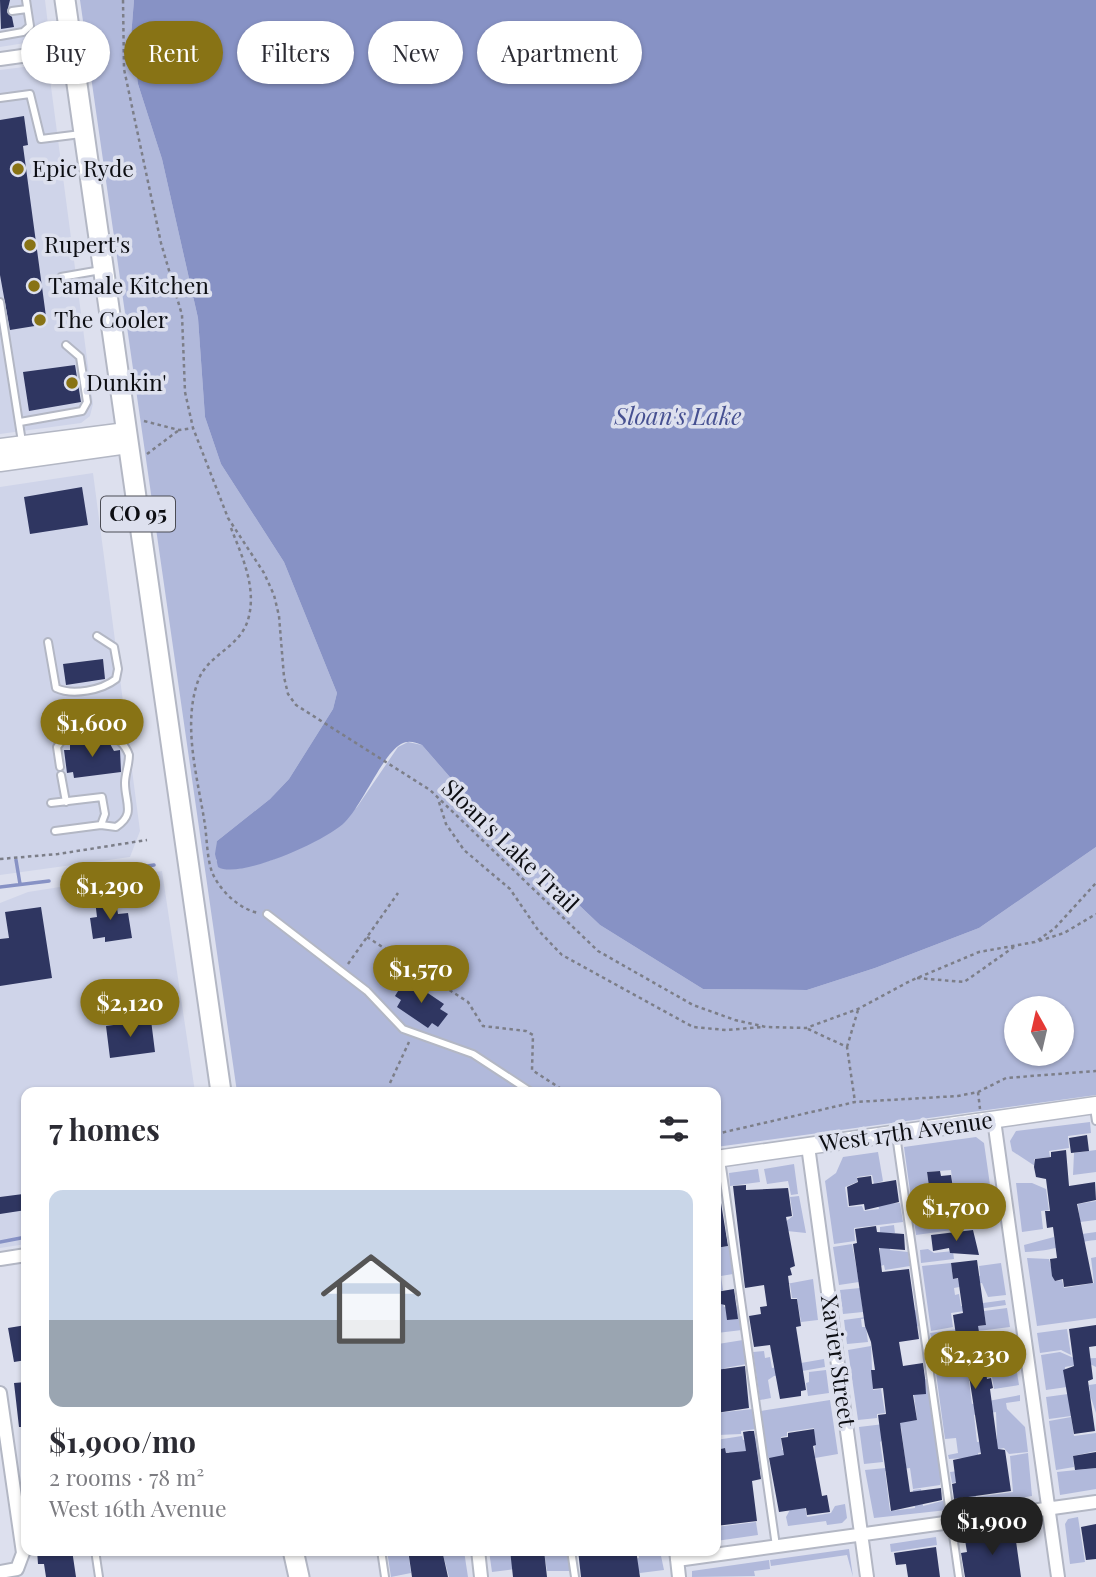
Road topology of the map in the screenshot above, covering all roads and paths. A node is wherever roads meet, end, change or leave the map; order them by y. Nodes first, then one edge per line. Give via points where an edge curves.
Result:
1 (26, 0) edge
2 (65, 0) edge
3 (123, 0) edge
4 (27, 9) junction
5 (12, 11) dead end
6 (68, 21) edge
7 (0, 36) edge
8 (21, 56) edge
9 (0, 59) edge
10 (77, 84) edge
11 (0, 98) edge
12 (84, 134) junction
13 (102, 270) junction
14 (61, 277) dead end
15 (0, 302) edge
16 (66, 345) dead end
17 (144, 421) dead end
18 (20, 422) junction
19 (193, 428) junction
20 (179, 430) junction
21 (127, 438) junction
22 (23, 444) junction
23 (0, 447) edge
24 (147, 454) dead end
25 (0, 463) edge
26 (228, 518) junction
27 (97, 636) dead end
28 (48, 642) dead end
29 (438, 799) junction
30 (66, 802) junction
31 (51, 803) dead end
32 (101, 825) junction
33 (55, 831) dead end
34 (147, 840) dead end
35 (0, 859) edge
36 (1096, 883) edge
37 (398, 893) dead end
38 (267, 914) joint
39 (1096, 914) edge
40 (367, 937) junction
41 (1035, 942) junction
42 (1017, 945) junction
43 (342, 972) junction
44 (916, 978) junction
45 (858, 1009) junction
46 (766, 1027) junction
47 (806, 1028) junction
48 (413, 1035) junction
49 (847, 1047) junction
50 (1096, 1071) edge
51 (390, 1083) dead end
52 (220, 1087) edge
53 (523, 1087) edge
54 (558, 1087) edge
55 (978, 1091) junction
56 (855, 1102) junction
57 (980, 1110) dead end
58 (1095, 1111) edge
59 (994, 1120) junction
60 (721, 1133) edge
61 (896, 1134) junction
62 (808, 1146) junction
63 (721, 1158) edge
64 (721, 1178) edge
65 (21, 1256) edge
66 (0, 1259) edge
67 (0, 1393) edge
68 (1096, 1502) edge
69 (1049, 1508) junction
70 (951, 1522) junction
71 (862, 1534) junction
72 (21, 1539) edge
73 (776, 1546) junction
74 (721, 1551) edge
75 (22, 1556) edge
76 (96, 1556) edge
77 (291, 1556) edge
78 (293, 1556) edge
79 (382, 1556) edge
80 (479, 1556) edge
81 (572, 1556) edge
82 (676, 1556) edge
83 (0, 1572) edge
84 (99, 1577) edge
85 (289, 1577) edge
86 (299, 1577) edge
87 (385, 1577) edge
88 (481, 1577) edge
89 (575, 1577) edge
90 (679, 1577) edge
91 (867, 1577) edge
92 (959, 1577) edge
93 (1058, 1577) edge

1 - 4 lane
2 - 6 main road, CO 95
3 - 19 path, Sloan's Lake Trail via 124,69 161,243 182,315 185,392
4 - 5 lane
4 - 7 lane via 27,30
8 - 9 street
10 - 12 main road, CO 95
11 - 12 lane via 30,94 41,139
12 - 13 main road, CO 95
13 - 14 lane
13 - 21 main road, CO 95
15 - 18 lane
16 - 18 lane via 80,357 87,401 82,411
17 - 20 path
18 - 22 lane
19 - 20 path
19 - 26 path, Sloan's Lake Trail
20 - 24 path
21 - 22 street
21 - 25 street
21 - 52 main road, CO 95
22 - 23 street
26 - 29 path, Sloan's Lake Trail via 274,595 288,694 298,707
26 - 38 path via 249,579 250,615 239,640 201,673 192,736 212,871 231,898 251,912
27 - 28 lane via 114,647 117,679 74,691 56,688
29 - 46 path, Sloan's Lake Trail via 598,951 693,1005
29 - 46 path via 446,824 464,850 510,889 562,955 692,1027
30 - 31 lane
30 - 32 lane via 103,797 106,814
30 - 32 lane via 57,747 63,739 104,733 126,748 129,812 127,820 116,827
32 - 33 lane
34 - 35 path
36 - 41 path, Sloan's Lake Trail via 1054,929
37 - 40 path
38 - 43 lane
39 - 41 path via 1064,933
40 - 43 path
40 - 54 path via 468,1002 483,1026 533,1035 533,1070
41 - 42 path, Sloan's Lake Trail
42 - 44 path, Sloan's Lake Trail via 979,952
42 - 44 path via 964,982
43 - 48 lane
44 - 45 path, Sloan's Lake Trail
45 - 47 path, Sloan's Lake Trail
45 - 49 path
46 - 47 path, Sloan's Lake Trail
47 - 49 path, Sloan's Lake Trail
48 - 51 path
48 - 53 lane via 473,1054
49 - 56 path
50 - 55 path via 1006,1078
55 - 56 path
55 - 57 path
56 - 60 path
58 - 59 street, West 17th Avenue
59 - 61 street, West 17th Avenue
59 - 69 street
61 - 62 street, West 17th Avenue
61 - 70 lane
62 - 63 street, West 17th Avenue
62 - 71 street, Xavier Street
64 - 73 lane
65 - 66 street
67 - 72 street
68 - 69 street
69 - 70 street
69 - 93 street
70 - 71 street
70 - 92 lane
71 - 73 street
71 - 91 street, Xavier Street
73 - 74 street
75 - 83 street via 17,1569
76 - 84 lane
77 - 85 main road
78 - 86 main road
79 - 87 lane
80 - 88 street
81 - 89 lane
82 - 90 street

